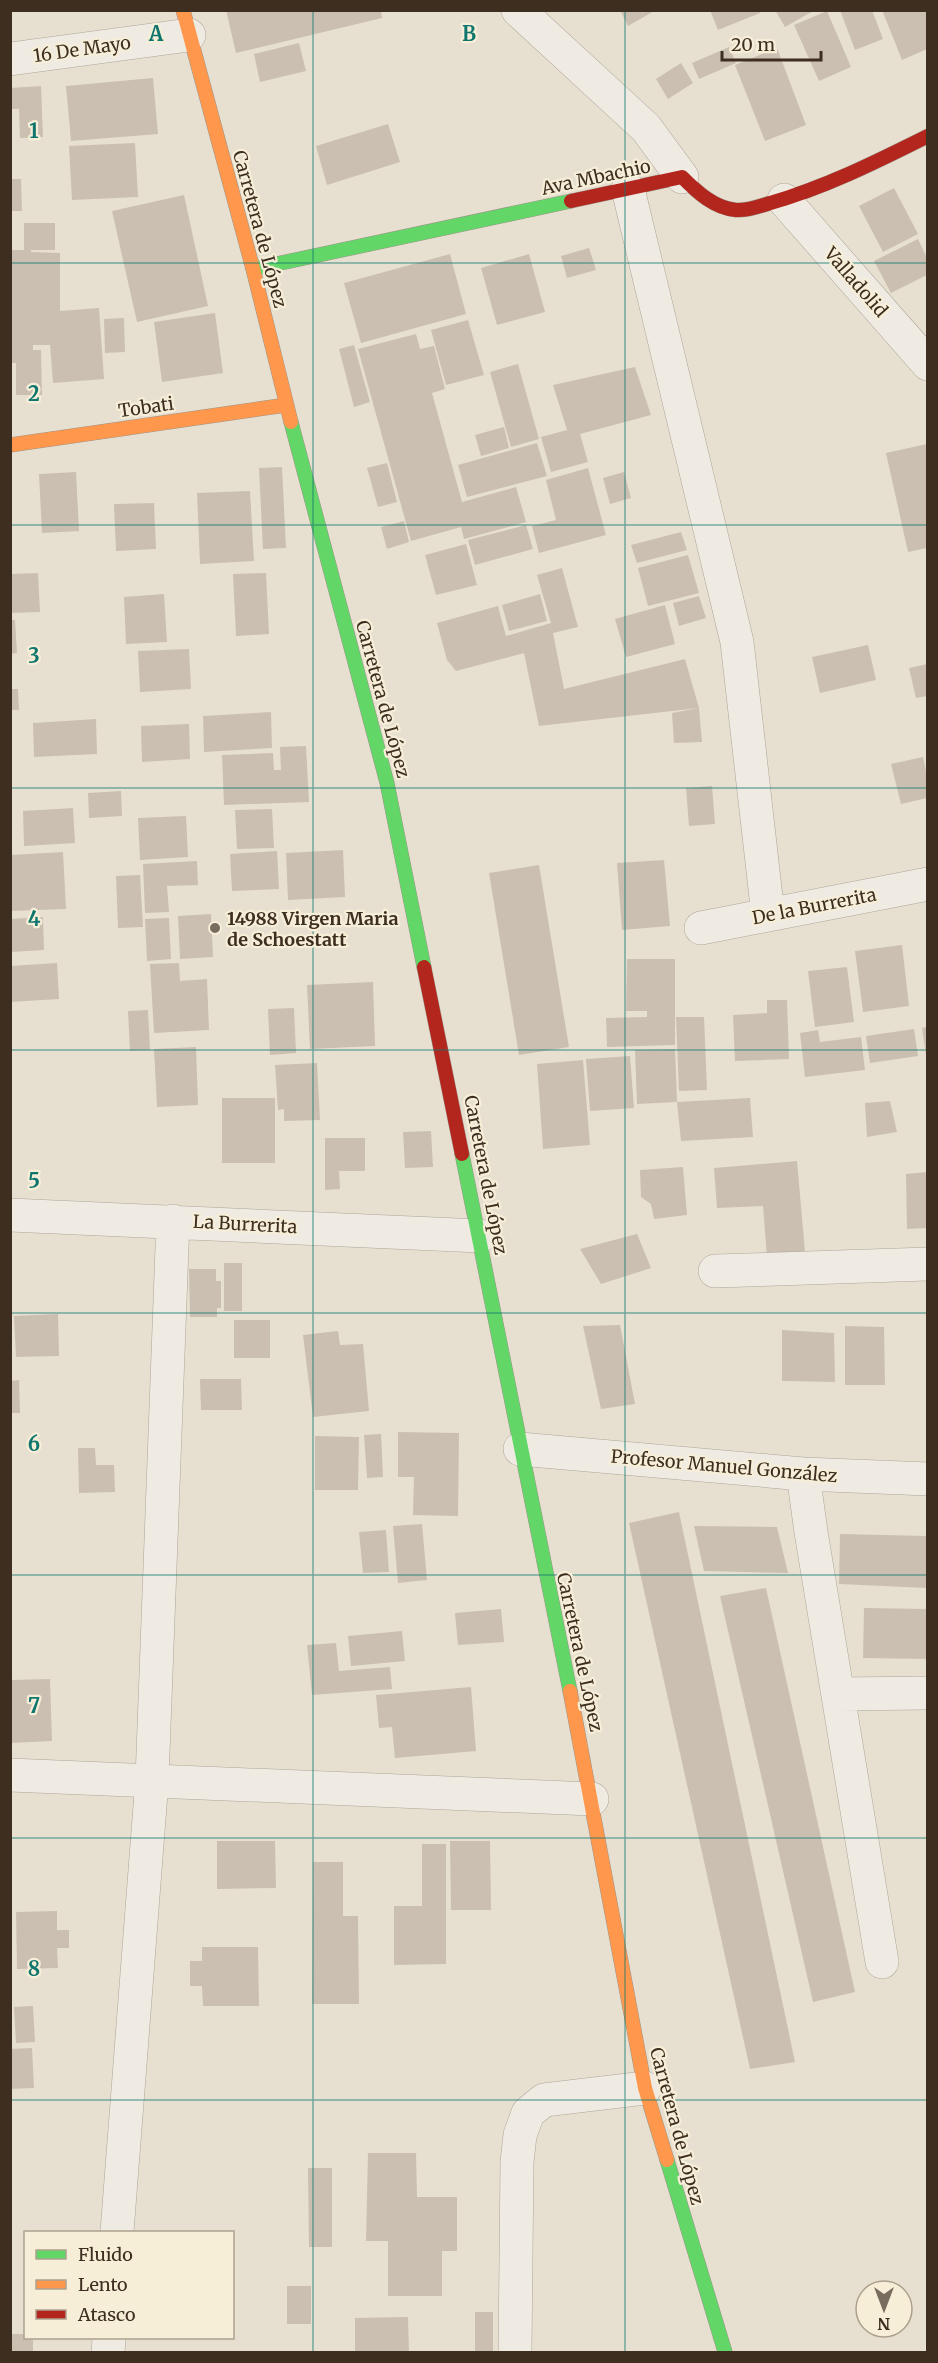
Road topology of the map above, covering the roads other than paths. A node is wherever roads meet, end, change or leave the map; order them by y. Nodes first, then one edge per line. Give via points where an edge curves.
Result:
1 (518, 10) edge
2 (186, 22) edge
3 (10, 59) edge
4 (927, 136) edge
5 (682, 177) junction
6 (628, 189) junction
7 (784, 200) junction
8 (253, 269) junction
9 (927, 364) edge
10 (286, 405) junction
11 (10, 445) edge
12 (927, 884) edge
13 (768, 915) junction
14 (701, 928) dead end
15 (10, 1215) edge
16 (173, 1221) junction
17 (480, 1236) junction
18 (927, 1264) edge
19 (715, 1271) dead end
20 (520, 1449) junction
21 (803, 1473) junction
22 (927, 1479) edge
23 (927, 1693) edge
24 (838, 1694) junction
25 (10, 1775) edge
26 (152, 1780) junction
27 (592, 1799) junction
28 (882, 1962) dead end
29 (645, 2088) junction
30 (117, 2231) edge
31 (515, 2352) edge
32 (725, 2352) edge

1 - 5 street via 646,128
2 - 3 street, 16 De Mayo
2 - 8 main road, Carretera de López
4 - 7 main road via 851,174
5 - 6 main road, Ava Mbachio
5 - 7 main road via 702,197 729,209 738,211
6 - 8 main road, Ava Mbachio
6 - 13 street via 737,642
7 - 9 street, Valladolid
8 - 10 main road, Carretera de López
10 - 11 main road, Tobati
10 - 17 main road, Carretera de López via 387,783
12 - 13 street, De la Burrerita
13 - 14 street, De la Burrerita
15 - 16 street, La Burrerita
16 - 17 street, La Burrerita
16 - 26 street
17 - 20 main road, Carretera de López
18 - 19 street
20 - 21 street, Profesor Manuel González
20 - 27 main road, Carretera de López
21 - 22 street, Profesor Manuel González
21 - 24 street
23 - 24 street
24 - 28 street
25 - 26 street
26 - 27 street
26 - 30 street
27 - 29 main road, Carretera de López
29 - 31 street via 544,2100 528,2112 517,2162
29 - 32 main road, Carretera de López

